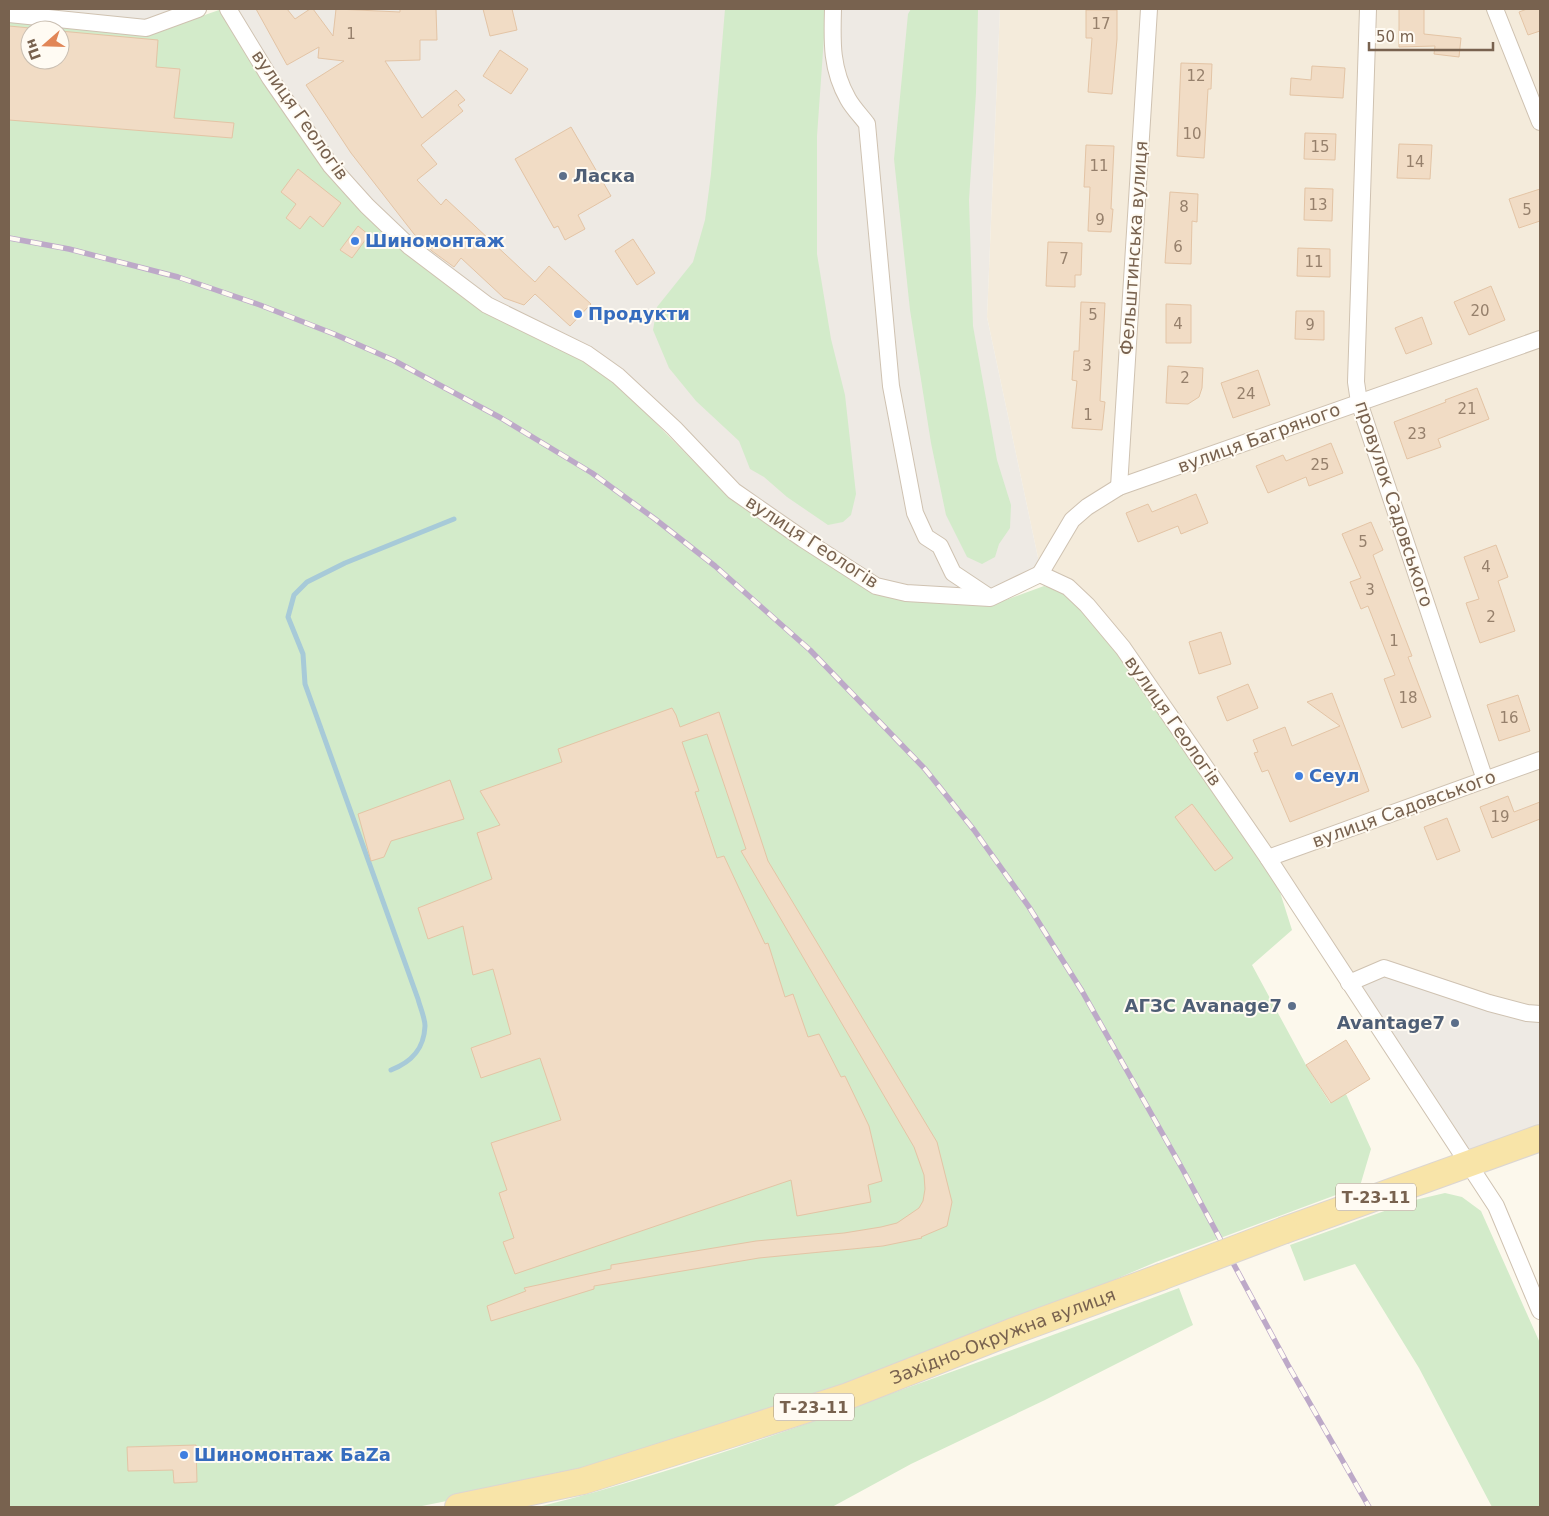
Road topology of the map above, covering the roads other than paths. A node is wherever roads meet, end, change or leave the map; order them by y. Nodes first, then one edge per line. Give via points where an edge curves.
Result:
1 (198, 9) edge
2 (228, 9) edge
3 (833, 9) edge
4 (1149, 9) edge
5 (1368, 9) edge
6 (1495, 9) edge
7 (9, 14) edge
8 (1540, 122) edge
9 (1540, 339) edge
10 (1360, 402) junction
11 (1120, 487) junction
12 (1040, 574) junction
13 (990, 598) junction
14 (1540, 760) edge
15 (1485, 780) junction
16 (1268, 858) junction
17 (1349, 983) junction
18 (1540, 1014) edge
19 (1540, 1138) edge
20 (1469, 1165) junction
21 (1540, 1311) edge
22 (458, 1507) edge

1 - 7 street via 146,28
2 - 13 street, вулиця Геологів via 270,78 331,166 409,246 487,305 587,354 618,376 674,428 734,492 876,586 906,593
3 - 13 street via 832,54 838,76 848,100 867,124 891,386 915,513 926,537 940,546 953,573
4 - 11 street, Фельштинська вулиця
5 - 10 street, провулок Садовського via 1356,382
6 - 8 street
9 - 10 street, вулиця Багряного
10 - 11 street, вулиця Багряного
10 - 15 street, провулок Садовського
11 - 12 street, вулиця Багряного via 1072,520
12 - 13 street, вулиця Геологів
12 - 16 street, вулиця Геологів via 1068,587 1123,648
14 - 15 street, вулиця Садовського
15 - 16 street, вулиця Садовського
16 - 17 street, вулиця Геологів
17 - 18 street via 1384,968 1489,1003
17 - 20 street, вулиця Геологів
19 - 20 main road, Західно-Окружна вулиця / Т-23-11
20 - 21 street, вулиця Геологів via 1496,1206
20 - 22 main road, Західно-Окружна вулиця / Т-23-11, bridge via 1285,1230 848,1396 583,1481

